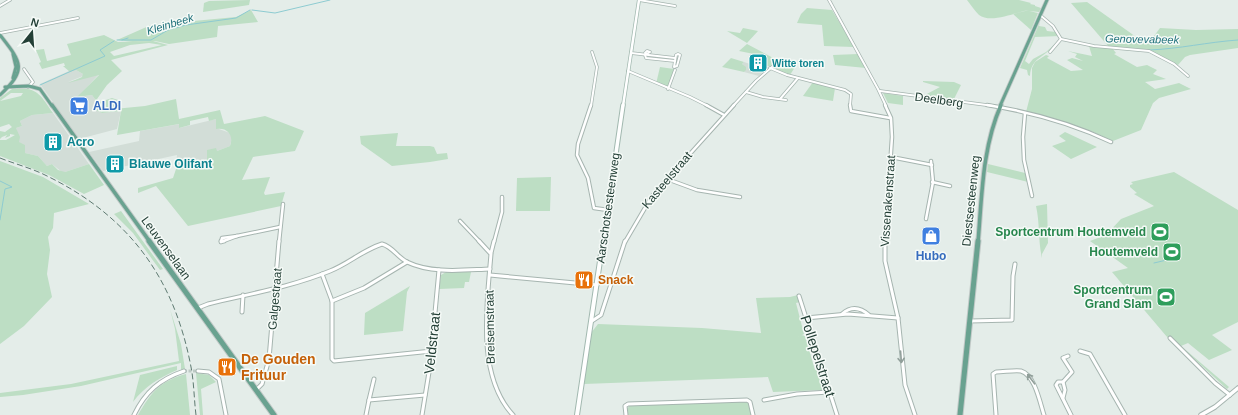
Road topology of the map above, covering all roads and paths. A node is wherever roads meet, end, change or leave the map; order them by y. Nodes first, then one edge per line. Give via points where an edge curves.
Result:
1 (10, 0) edge
2 (639, 0) edge
3 (829, 0) edge
4 (1047, 0) edge
5 (0, 6) edge
6 (675, 6) dead end
7 (1040, 15) junction
8 (78, 18) dead end
9 (0, 34) edge
10 (1062, 39) junction
11 (592, 52) dead end
12 (1050, 52) dead end
13 (13, 53) junction
14 (631, 53) junction
15 (675, 60) junction
16 (779, 61) dead end
17 (770, 68) junction
18 (24, 69) dead end
19 (675, 70) dead end
20 (628, 71) junction
21 (1188, 76) dead end
22 (798, 78) junction
23 (13, 82) junction
24 (22, 86) junction
25 (29, 86) junction
26 (668, 89) junction
27 (4, 90) edge
28 (880, 91) junction
29 (746, 92) junction
30 (780, 99) junction
31 (786, 100) dead end
32 (999, 108) junction
33 (1024, 113) junction
34 (724, 115) junction
35 (891, 118) junction
36 (1111, 142) dead end
37 (891, 157) junction
38 (931, 161) dead end
39 (932, 165) junction
40 (666, 179) junction
41 (932, 182) junction
42 (950, 186) dead end
43 (1032, 196) dead end
44 (502, 197) dead end
45 (740, 197) dead end
46 (283, 204) dead end
47 (608, 210) junction
48 (926, 219) dead end
49 (460, 221) dead end
50 (280, 227) junction
51 (237, 236) junction
52 (491, 254) junction
53 (407, 262) junction
54 (1015, 264) dead end
55 (490, 269) junction
56 (440, 270) junction
57 (322, 274) junction
58 (490, 275) junction
59 (597, 285) junction
60 (276, 287) junction
61 (243, 295) junction
62 (799, 296) dead end
63 (332, 301) junction
64 (197, 309) junction
65 (242, 312) dead end
66 (841, 314) junction
67 (869, 315) junction
68 (806, 318) junction
69 (898, 318) junction
70 (969, 321) junction
71 (591, 322) junction
72 (1170, 338) dead end
73 (432, 351) junction
74 (1080, 351) dead end
75 (1068, 356) dead end
76 (184, 371) tunnel mouth
77 (198, 371) tunnel mouth
78 (374, 380) dead end
79 (1063, 382) junction
80 (256, 390) junction
81 (1237, 390) edge
82 (829, 392) junction
83 (425, 395) junction
84 (1230, 395) junction
85 (1063, 399) junction
86 (369, 400) junction
87 (764, 400) dead end
88 (134, 415) edge
89 (226, 415) edge
90 (274, 415) edge
91 (366, 415) edge
92 (422, 415) edge
93 (513, 415) edge
94 (577, 415) edge
95 (626, 415) edge
96 (754, 415) edge
97 (837, 415) edge
98 (915, 415) edge
99 (960, 415) edge
100 (996, 415) edge
101 (1044, 415) edge
102 (1071, 415) edge
103 (1125, 415) edge
104 (1202, 415) edge

1 - 5 street
2 - 6 street
2 - 14 main road, Aarschotsesteenweg
3 - 28 street, Vissenakenstraat
4 - 7 main road, Diestsesteenweg
7 - 10 street via 1053,26
7 - 32 main road, Diestsesteenweg
8 - 9 street
9 - 13 main road
10 - 12 street
10 - 21 street via 1094,46 1149,51 1174,64
11 - 47 street via 597,67 596,80 577,155 588,178 594,208
13 - 23 main road via 19,66
13 - 27 main road via 15,72
14 - 15 street via 646,54 646,58
14 - 20 main road, Aarschotsesteenweg
15 - 15 street via 673,66 676,67 680,55 676,55
16 - 17 street, Kasteelstraat
17 - 22 street
17 - 29 street, Kasteelstraat
18 - 25 street via 33,82
19 - 26 street
20 - 26 street
20 - 47 main road, Aarschotsesteenweg
22 - 30 street
22 - 35 street via 849,90 851,111
23 - 24 main road
23 - 27 main road
24 - 25 main road, Leuvenselaan
24 - 27 main road, Leuvenselaan
25 - 27 main road, Leuvenselaan
25 - 64 main road, Leuvenselaan via 41,92
26 - 34 street via 690,97
28 - 32 street, Deelberg
28 - 35 street, Vissenakenstraat
29 - 30 street
29 - 34 street, Kasteelstraat
30 - 31 street
32 - 33 street, Deelberg
32 - 70 main road, Diestsesteenweg via 990,131 987,148
33 - 36 street, Deelberg via 1088,131
33 - 43 street via 1024,160
34 - 40 street, Kasteelstraat
35 - 37 street, Vissenakenstraat
37 - 39 street
37 - 69 street, Vissenakenstraat via 884,250
38 - 39 street
39 - 41 street
40 - 45 street via 697,190
40 - 71 street, Kasteelstraat via 648,201 628,234 601,315
41 - 42 street
41 - 48 street via 931,204
44 - 52 street, Breisemstraat via 502,212
46 - 50 street, Galgestraat
47 - 59 main road, Aarschotsesteenweg
49 - 52 street
50 - 51 street
50 - 60 street, Galgestraat
51 - 51 street via 222,238 221,242 228,240
52 - 55 street, Breisemstraat
53 - 56 street
53 - 57 street via 382,244
53 - 63 street via 364,288
54 - 70 street via 1012,320
55 - 56 street
55 - 58 street, Breisemstraat
56 - 73 street, Veldstraat
57 - 60 street
57 - 63 street
58 - 59 street
58 - 93 street, Breisemstraat via 487,296 490,369 502,402
59 - 71 main road, Aarschotsesteenweg
60 - 61 street
60 - 80 street, Galgestraat via 269,359 262,384
61 - 64 street
61 - 65 street
62 - 68 street, Pollepelstraat
63 - 73 street via 334,361
64 - 80 main road, Leuvenselaan
66 - 67 street
66 - 67 street via 858,308
66 - 68 street
67 - 69 street
68 - 82 street, Pollepelstraat
69 -> 98 street, Vissenakenstraat via 905,385
70 - 99 main road, Diestsesteenweg
71 - 94 main road, Aarschotsesteenweg
72 - 84 street
73 - 83 street, Veldstraat
74 - 103 street via 1090,354
75 - 79 street via 1063,358 1072,372
76 - 88 street via 166,378 151,388 141,399
77 - 89 street via 209,372 219,379
78 - 86 street
79 - 85 street via 1066,388
79 - 85 street via 1056,385
80 - 90 main road, Leuvenselaan
81 - 84 street
82 - 87 street
82 - 97 street, Pollepelstraat
83 - 86 street
83 - 92 street, Veldstraat
84 - 104 street
85 - 102 street
86 - 91 street
95 - 96 street via 628,404 747,400
101 -> 100 street via 1034,383 1026,373 1020,371 993,374

